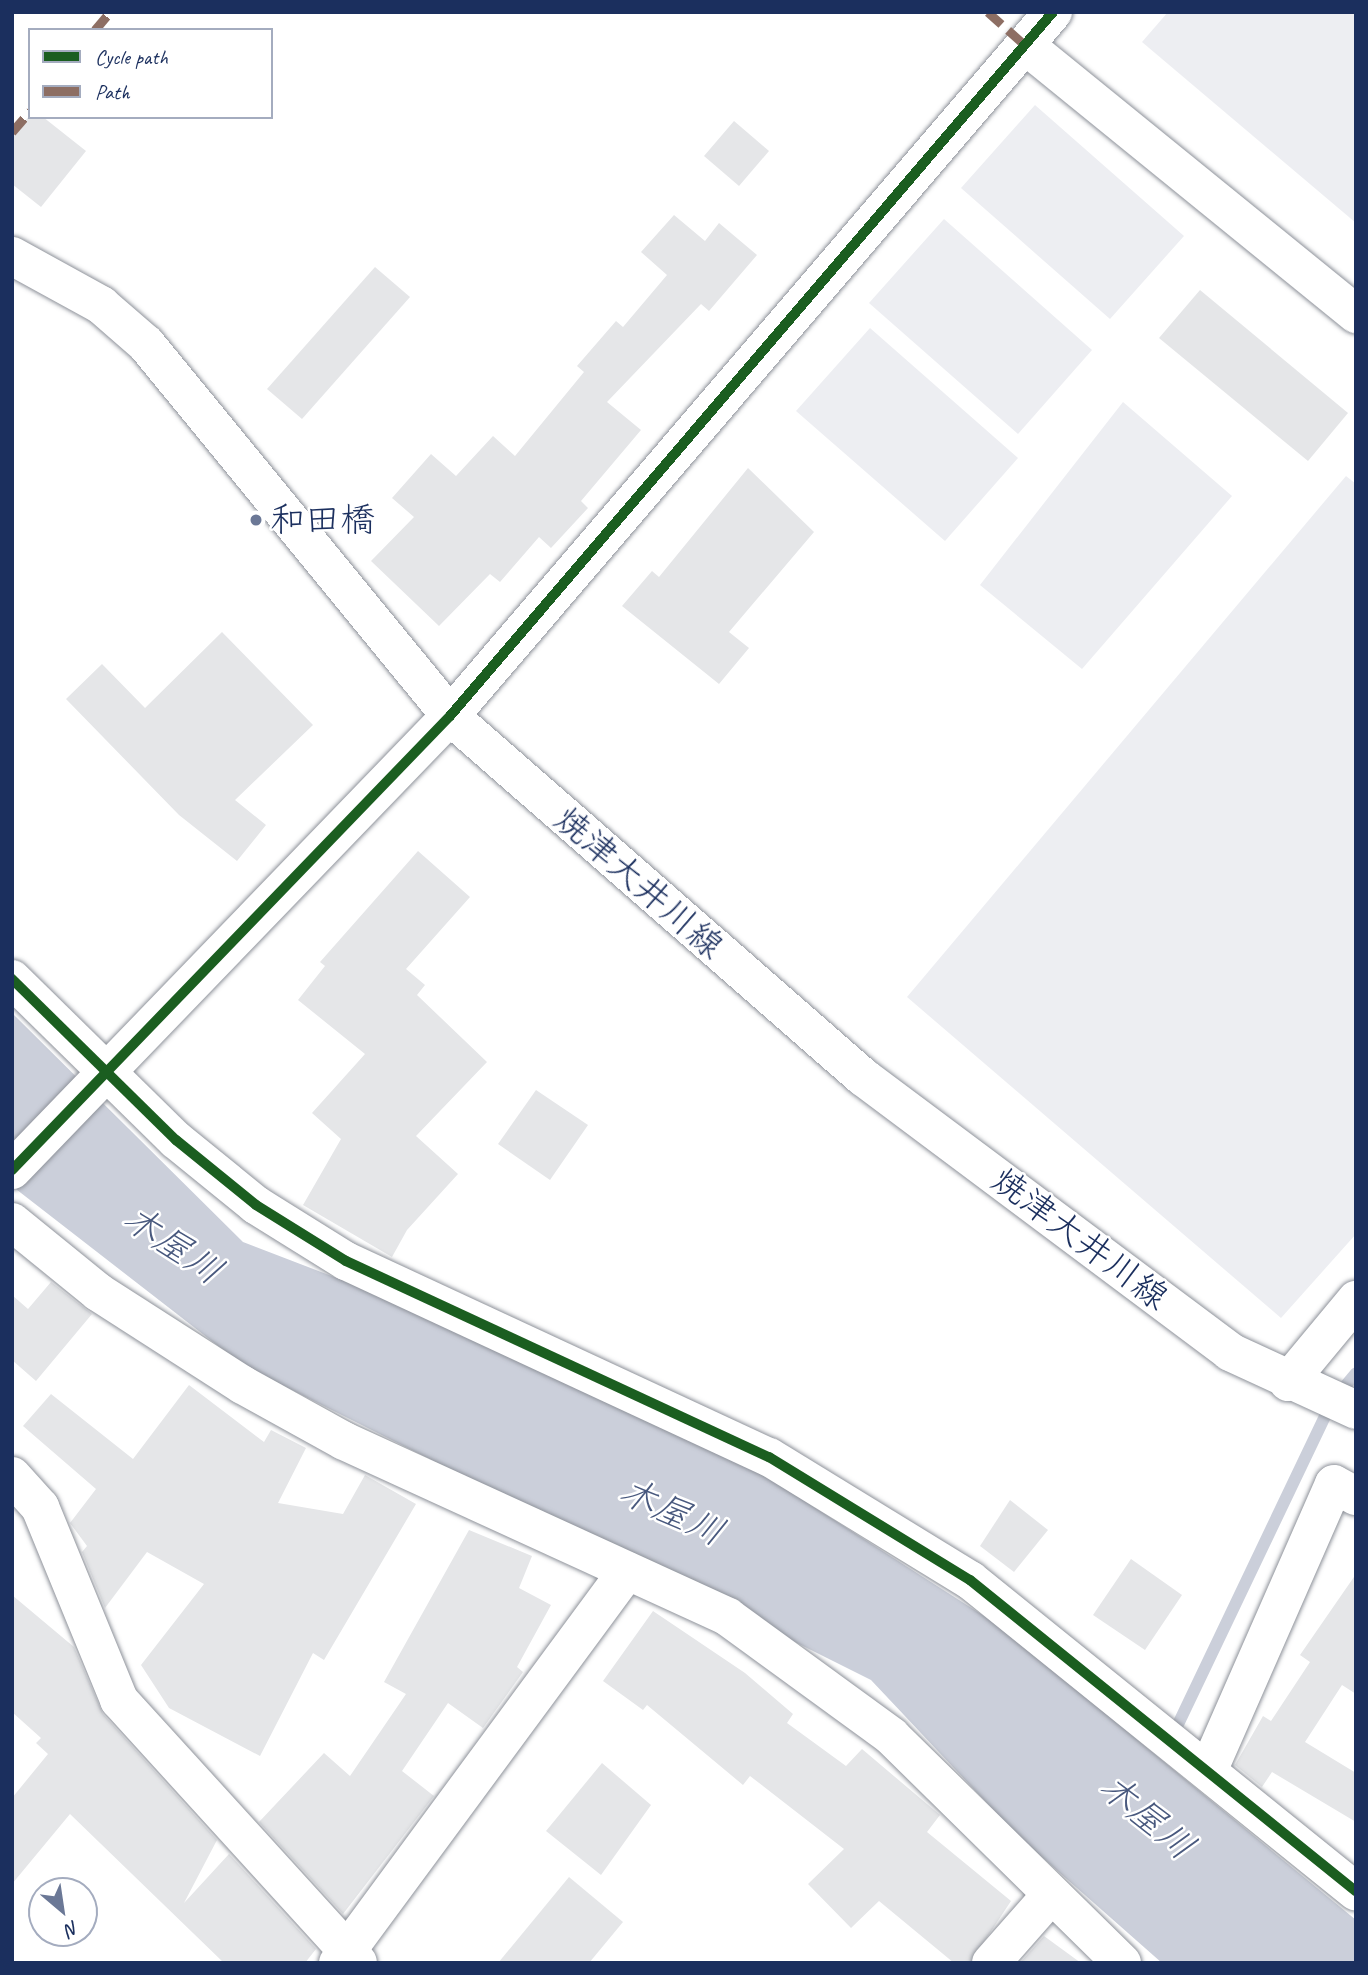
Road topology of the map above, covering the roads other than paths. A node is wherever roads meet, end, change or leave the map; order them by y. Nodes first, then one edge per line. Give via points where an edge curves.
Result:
1 (1053, 12) edge
2 (1026, 45) junction
3 (12, 256) edge
4 (1356, 314) edge
5 (450, 716) junction
6 (12, 979) edge
7 (103, 1077) junction
8 (12, 1170) edge
9 (12, 1222) edge
10 (1356, 1300) edge
11 (1300, 1387) junction
12 (1356, 1410) edge
13 (12, 1476) edge
14 (1356, 1496) edge
15 (627, 1571) junction
16 (1208, 1771) junction
17 (1356, 1891) edge
18 (1051, 1895) junction
19 (347, 1959) edge
20 (991, 1963) edge
21 (1122, 1963) edge

1 - 2 street
2 - 4 street
2 - 5 street
3 - 5 street, 焼津大井川線 via 101,305 146,344
5 - 7 street
5 - 11 street, 焼津大井川線 via 863,1077 1230,1352
6 - 7 street
7 - 8 street
7 - 16 street via 256,1205 346,1261 769,1457 970,1580
9 - 15 street via 98,1292 243,1385 344,1441
10 - 11 street
11 - 12 street, 焼津大井川線
13 - 19 street via 40,1507 119,1700
14 - 16 street via 1334,1484
15 - 18 street via 728,1617 891,1735
15 - 19 street
16 - 17 street
18 - 20 street
18 - 21 street

